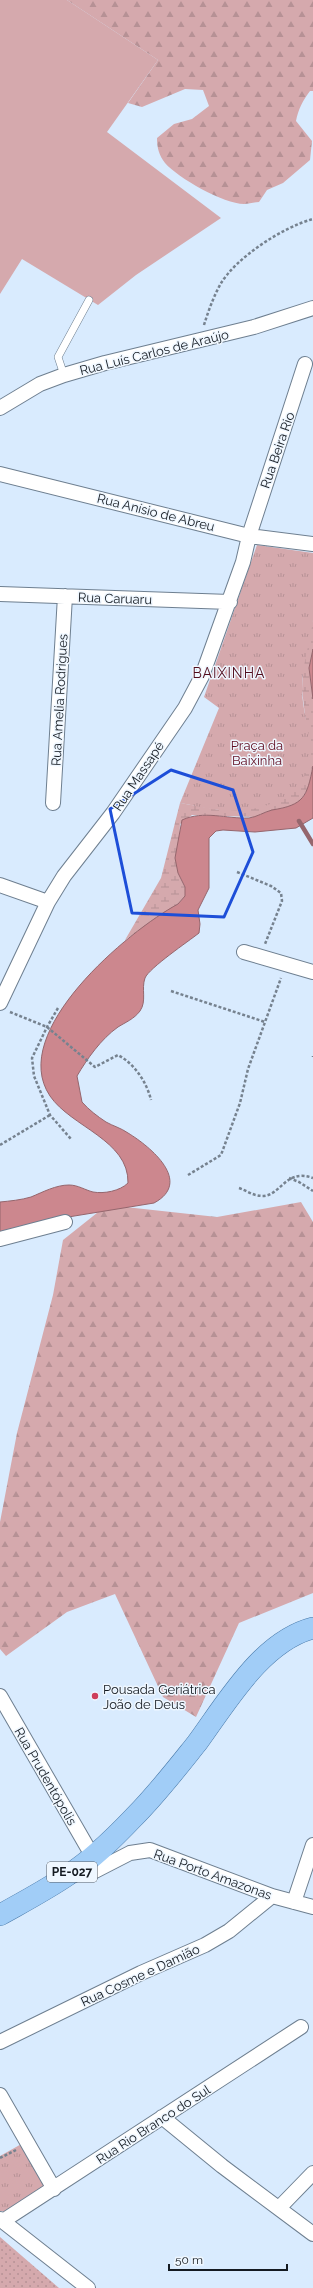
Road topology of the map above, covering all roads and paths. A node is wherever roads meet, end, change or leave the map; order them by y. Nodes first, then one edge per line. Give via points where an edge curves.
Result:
1 (313, 219) edge
2 (88, 300) dead end
3 (313, 308) edge
4 (200, 341) junction
5 (305, 364) dead end
6 (64, 375) junction
7 (0, 408) edge
8 (0, 474) edge
9 (249, 536) junction
10 (308, 543) edge
11 (0, 594) edge
12 (65, 596) junction
13 (230, 602) junction
14 (53, 803) dead end
15 (237, 872) dead end
16 (0, 884) edge
17 (48, 902) junction
18 (244, 952) dead end
19 (260, 957) junction
20 (286, 965) junction
21 (313, 972) edge
22 (171, 991) dead end
23 (3, 1007) edge
24 (58, 1008) dead end
25 (265, 1022) junction
26 (47, 1027) junction
27 (151, 1100) dead end
28 (50, 1115) junction
29 (71, 1139) dead end
30 (0, 1145) edge
31 (188, 1175) dead end
32 (289, 1178) junction
33 (313, 1178) edge
34 (239, 1188) dead end
35 (313, 1190) edge
36 (65, 1222) dead end
37 (0, 1238) edge
38 (313, 1628) edge
39 (0, 1696) edge
40 (313, 1844) edge
41 (93, 1857) junction
42 (68, 1875) junction
43 (272, 1896) junction
44 (294, 1902) junction
45 (313, 1907) edge
46 (0, 1915) edge
47 (301, 2027) dead end
48 (0, 2042) edge
49 (0, 2095) edge
50 (162, 2117) junction
51 (27, 2144) junction
52 (0, 2158) edge
53 (313, 2173) edge
54 (54, 2189) junction
55 (279, 2208) junction
56 (2, 2220) edge
57 (313, 2234) edge
58 (88, 2288) edge

1 - 4 path via 291,227 265,243 230,271 220,285 209,310
2 - 6 lane via 58,357
3 - 4 street, Rua Luís Carlos de Araújo
4 - 6 street, Rua Luís Carlos de Araújo
5 - 9 street, Rua Beira Rio
6 - 7 street, Rua Luís Carlos de Araújo via 40,384
8 - 9 street, Rua Anísio de Abreu
9 - 10 street, Rua Anísio de Abreu
9 - 13 street, Rua Massapé
11 - 12 street, Rua Caruaru
12 - 13 street, Rua Caruaru
12 - 14 street, Rua Amelia Rodrigues
13 - 17 street, Rua Massapé via 202,676 185,708 113,813 75,860
15 - 19 path via 271,886 281,893 282,901
16 - 17 street
17 - 23 street, Rua Massapé
18 - 19 street
19 - 20 street
20 - 21 street
20 - 25 path
22 - 25 path
23 - 26 path
24 - 26 path
25 - 31 path via 221,1155
26 - 27 path via 95,1067 118,1056 126,1059 148,1086
26 - 28 path via 32,1058 34,1076
28 - 29 path
28 - 30 path
32 - 33 path via 304,1175
32 - 34 path via 268,1196 256,1195
32 - 35 path
36 - 37 street
38 - 41 main road, PE-027 via 304,1630 279,1644 258,1663 176,1770 135,1816
39 - 41 street, Rua Prudentópolis
40 - 44 street
41 - 42 main road, PE-027
42 - 43 street, Rua Porto Amazonas via 95,1871 130,1853 150,1850
42 - 46 main road, PE-027
43 - 44 street, Rua Porto Amazonas
43 - 48 street, Rua Cosme e Damião via 229,1931 206,1945 141,1973
44 - 45 street, Rua Porto Amazonas
47 - 50 street, Rua Rio Branco do Sul
49 - 51 street
50 - 54 street, Rua Rio Branco do Sul
50 - 55 street
51 - 52 path
51 - 54 street
53 - 55 street
54 - 56 street, Rua Rio Branco do Sul
55 - 57 street
56 - 58 street

